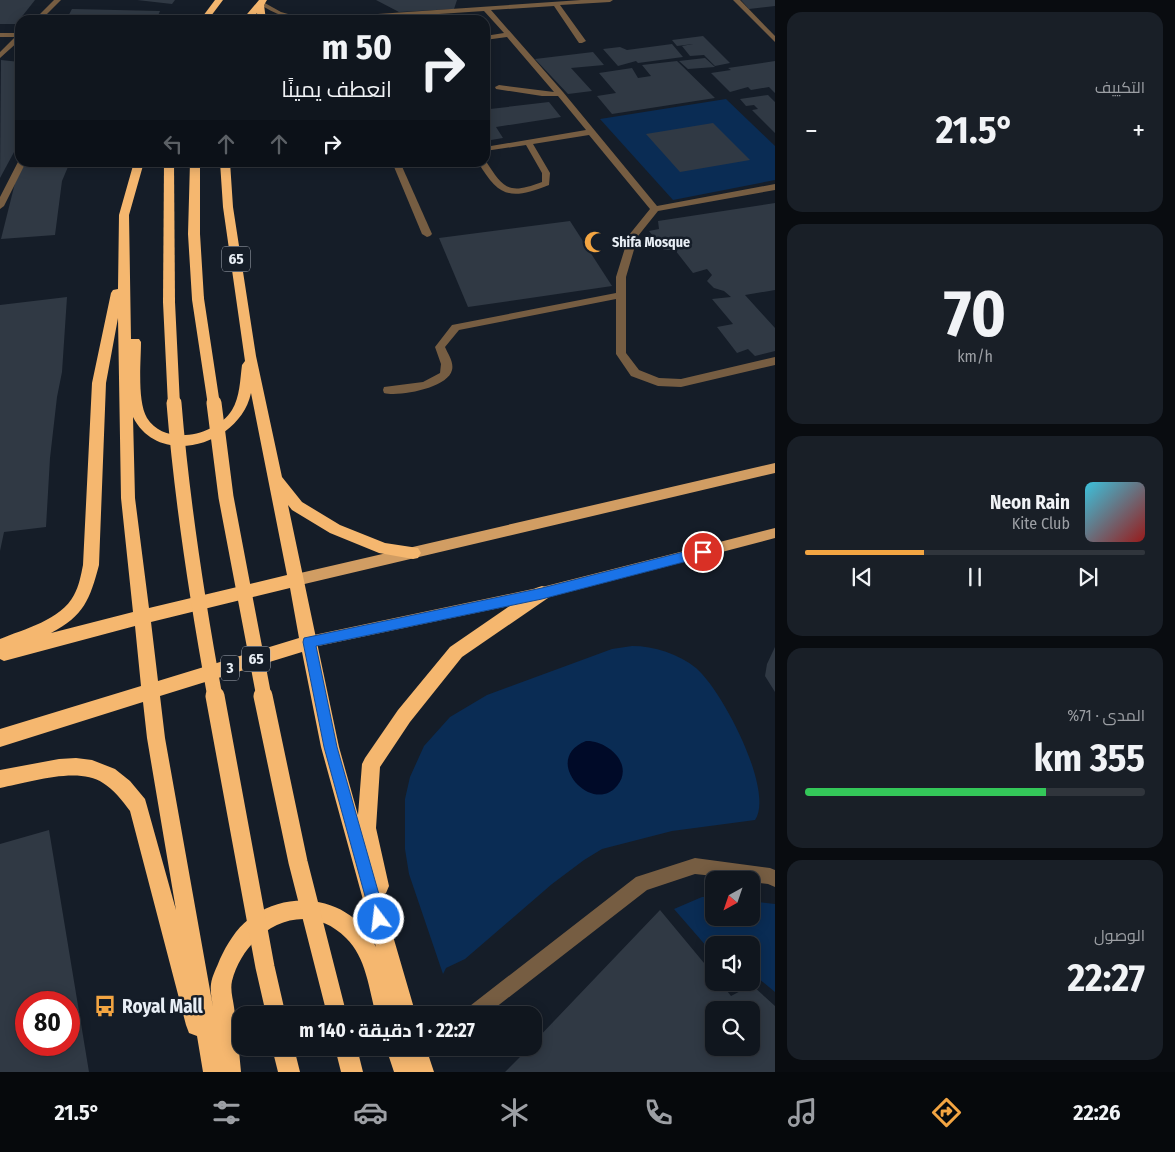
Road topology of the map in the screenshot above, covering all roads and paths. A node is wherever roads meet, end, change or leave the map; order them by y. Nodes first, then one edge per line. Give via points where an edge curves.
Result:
1 (58, 0) edge
2 (219, 0) edge
3 (462, 0) edge
4 (610, 0) edge
5 (736, 0) edge
6 (261, 3) edge
7 (556, 4) junction
8 (486, 9) junction
9 (459, 11) junction
10 (42, 15) edge
11 (208, 15) edge
12 (250, 15) edge
13 (284, 15) edge
14 (397, 15) edge
15 (0, 35) edge
16 (508, 35) junction
17 (15, 36) edge
18 (490, 37) edge
19 (582, 40) dead end
20 (775, 40) edge
21 (15, 41) edge
22 (0, 56) edge
23 (499, 88) dead end
24 (560, 94) junction
25 (590, 132) junction
26 (528, 142) junction
27 (490, 148) edge
28 (20, 167) edge
29 (138, 167) edge
30 (169, 167) edge
31 (195, 167) edge
32 (225, 167) edge
33 (401, 167) edge
34 (485, 167) edge
35 (775, 187) edge
36 (0, 206) edge
37 (655, 209) junction
38 (427, 234) dead end
39 (123, 264) junction
40 (620, 295) junction
41 (250, 356) junction
42 (775, 361) edge
43 (388, 390) dead end
44 (775, 468) edge
45 (274, 475) junction
46 (775, 533) edge
47 (413, 552) junction
48 (296, 580) junction
49 (542, 593) junction
50 (142, 618) junction
51 (309, 642) junction
52 (0, 647) edge
53 (0, 654) edge
54 (150, 693) junction
55 (0, 738) edge
56 (0, 779) edge
57 (775, 879) edge
58 (274, 1006) edge
59 (335, 1006) edge
60 (384, 1006) edge
61 (403, 1006) edge
62 (404, 1006) edge
63 (484, 1006) edge
64 (285, 1056) edge
65 (348, 1056) edge
66 (415, 1056) edge
67 (210, 1072) edge
68 (214, 1072) edge
69 (230, 1072) edge
70 (289, 1072) edge
71 (352, 1072) edge
72 (405, 1072) edge

1 - 10 street
2 - 11 highway
3 - 9 street
4 - 7 street
5 - 20 street
6 - 12 highway
6 - 13 street
7 - 8 street
7 - 19 street
8 - 9 street
8 - 16 street
9 - 14 street
15 - 17 street
16 - 18 street
16 - 24 street
21 - 22 street
23 - 24 street
24 - 25 street
25 - 26 street
25 - 37 street
26 - 27 street
26 - 34 street via 546,173 546,183 526,191 510,192 494,183
28 - 36 street
29 - 39 highway via 124,215
30 - 58 highway, bridge via 171,363 180,474 197,601
31 - 59 highway, 65, bridge via 198,299 226,497 298,862
32 - 41 highway, 65 via 228,208
33 - 38 street
35 - 37 street
37 - 40 street via 634,236 621,276
39 - 41 highway via 133,296 138,414 150,431 163,438 188,440 213,434 227,425 237,415 242,403
39 - 50 highway via 128,498
39 - 52 highway via 99,383 91,565 85,587 71,612
40 - 42 street via 621,354 635,373 658,382 681,383
40 - 43 street via 456,327 440,347 448,369 445,377 437,382
41 - 45 highway, 65
44 - 47 main road
45 - 47 highway via 297,506 335,529 384,549
45 - 48 highway, 65
46 - 49 main road
47 - 48 main road
48 - 50 highway
48 - 51 highway, 65
49 - 51 main road
49 - 62 highway via 456,652 404,716 371,764 367,828
50 - 53 highway
50 - 54 highway
51 - 54 highway, 3
51 - 61 highway, 65 via 330,747
54 - 55 highway, 3
54 - 68 highway
56 - 67 highway via 76,765 95,768 116,780 131,796 138,806
57 - 63 street via 695,866 642,883
60 - 69 highway via 366,949 354,931 338,918 320,910 300,908 280,912 245,936 232,956 221,984
64 - 70 highway
65 - 71 highway
66 - 72 highway

